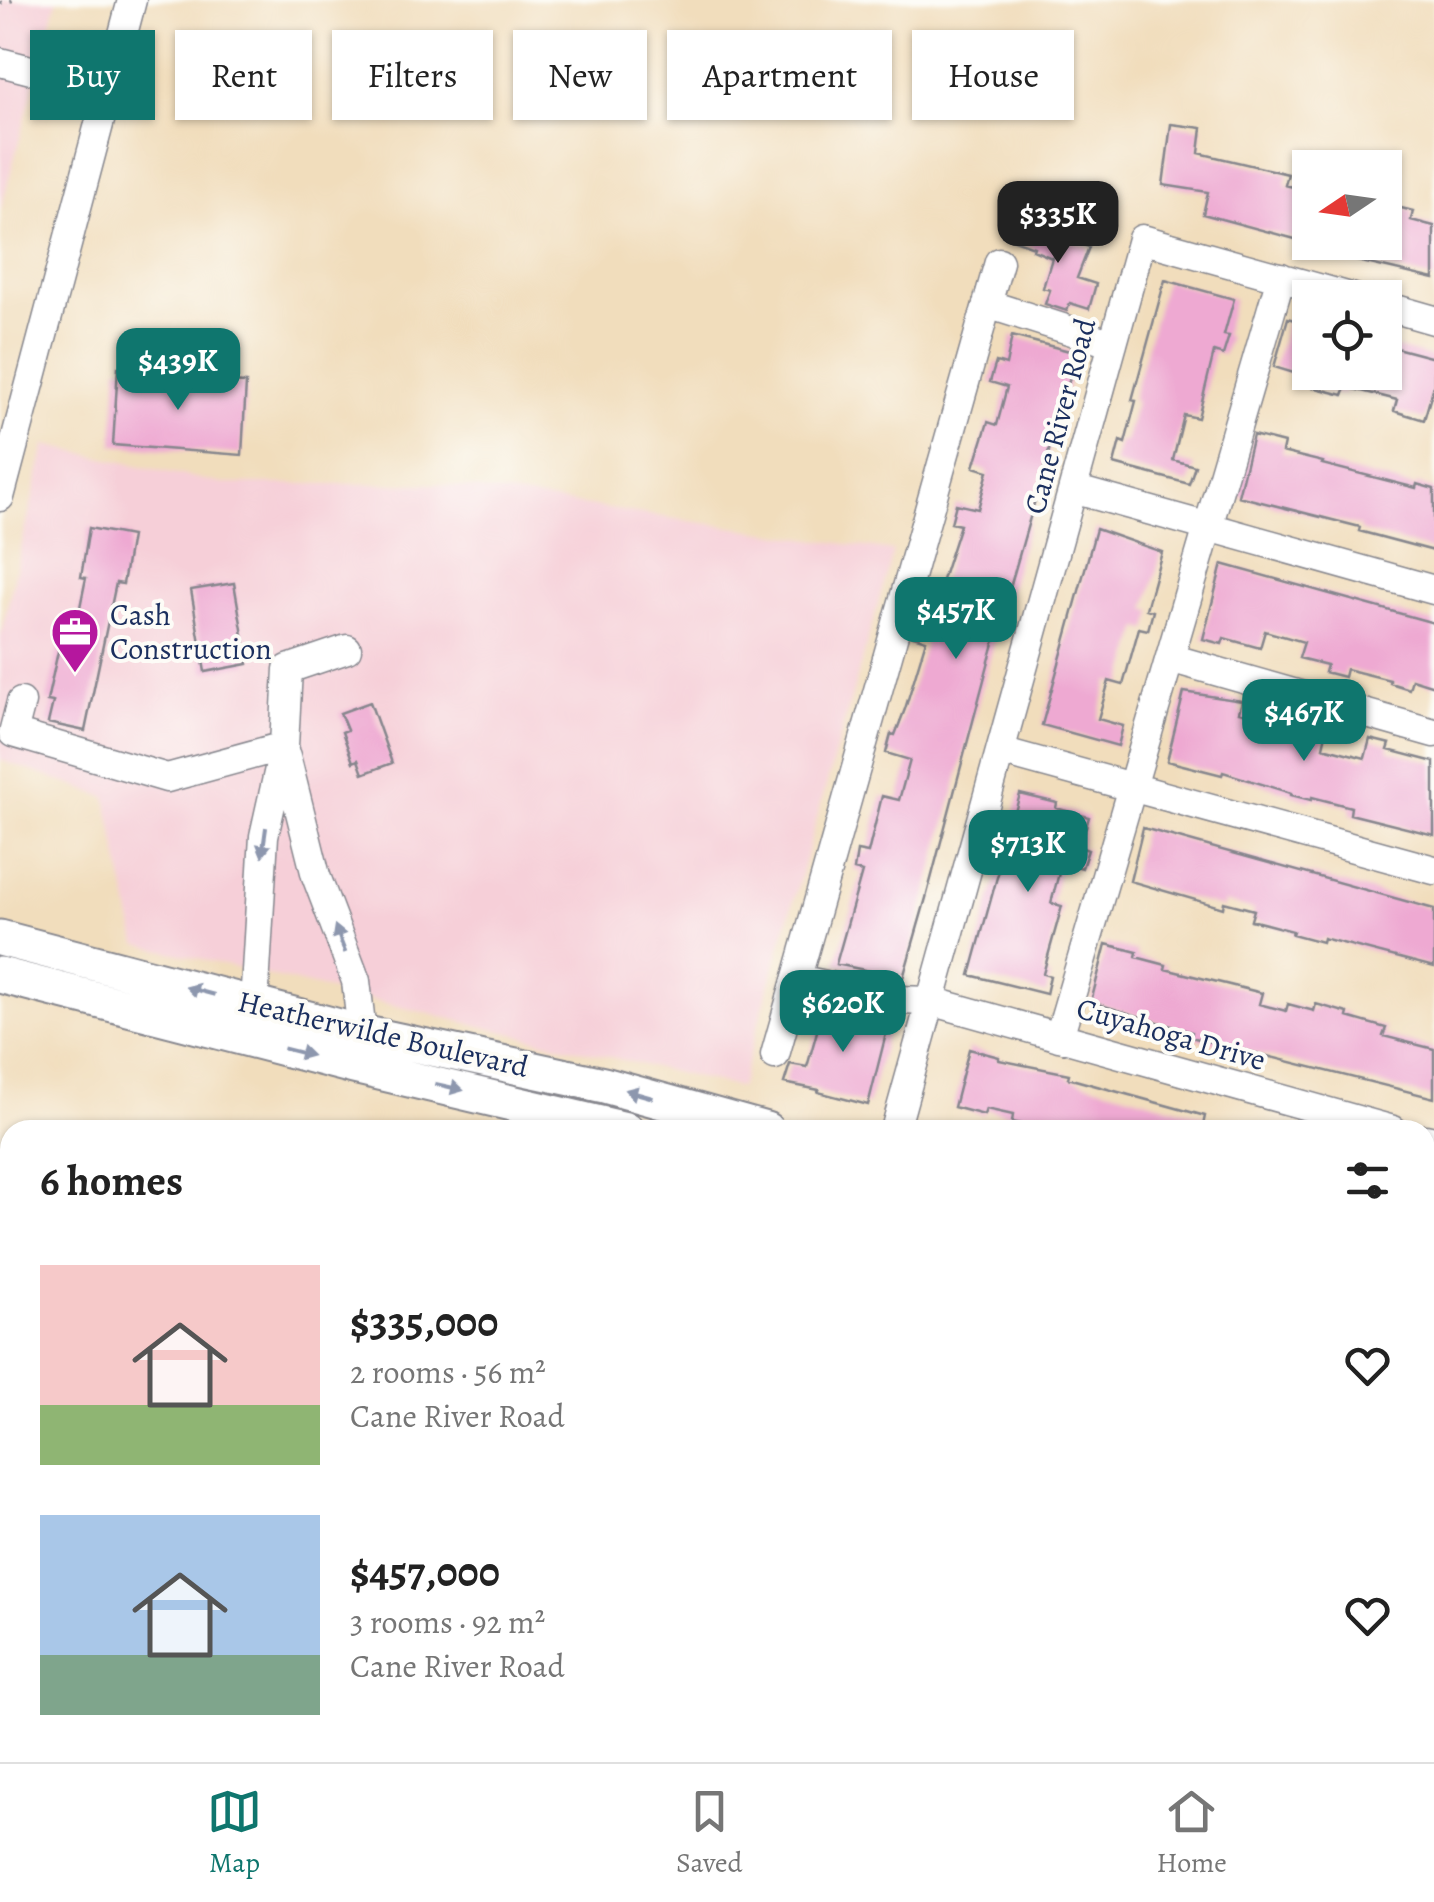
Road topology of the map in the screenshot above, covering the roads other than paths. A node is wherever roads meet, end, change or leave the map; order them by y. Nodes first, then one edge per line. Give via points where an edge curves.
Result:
1 (132, 0) edge
2 (124, 30) edge
3 (0, 62) edge
4 (30, 70) edge
5 (100, 120) edge
6 (999, 262) dead end
7 (1281, 277) junction
8 (1292, 280) edge
9 (988, 304) junction
10 (1402, 311) edge
11 (1434, 320) edge
12 (1113, 344) junction
13 (5, 455) edge
14 (1073, 488) junction
15 (0, 497) edge
16 (1208, 526) junction
17 (1434, 590) edge
18 (346, 649) dead end
19 (1170, 658) junction
20 (21, 702) dead end
21 (7, 731) edge
22 (1434, 733) edge
23 (284, 746) junction
24 (1000, 751) junction
25 (1132, 787) junction
26 (1434, 870) edge
27 (0, 938) edge
28 (0, 975) edge
29 (797, 979) junction
30 (930, 1002) junction
31 (254, 1005) junction
32 (1059, 1037) junction
33 (358, 1050) junction
34 (775, 1055) dead end
35 (592, 1120) edge
36 (729, 1120) edge
37 (898, 1120) edge
38 (1357, 1120) edge

1 - 2 street
3 - 4 street
5 - 13 street
6 - 9 street
7 - 8 street
7 - 12 street, Cane River Road via 1142,239
7 - 16 street
9 - 12 street
9 - 29 street
10 - 11 street
12 - 14 street, Cane River Road
13 - 15 street
14 - 16 street
14 - 24 street, Cane River Road
16 - 17 street
16 - 19 street
18 - 23 street via 288,669
19 - 22 street
19 - 25 street
20 - 21 street
21 - 23 street via 167,778
23 -> 31 street via 264,836
33 -> 23 street via 356,980 316,876
24 - 25 street
24 - 30 street, Cane River Road
25 - 26 street
25 - 32 street
31 -> 27 main road, Heatherwilde Boulevard
28 -> 33 main road, Heatherwilde Boulevard
29 - 30 street, Cuyahoga Drive
29 - 34 street
30 - 32 street, Cuyahoga Drive
30 - 37 street, Cane River Road
31 - 33 main road, Heatherwilde Boulevard
32 - 38 street, Cuyahoga Drive
33 -> 35 main road, Heatherwilde Boulevard
36 -> 33 main road, Heatherwilde Boulevard via 554,1072

